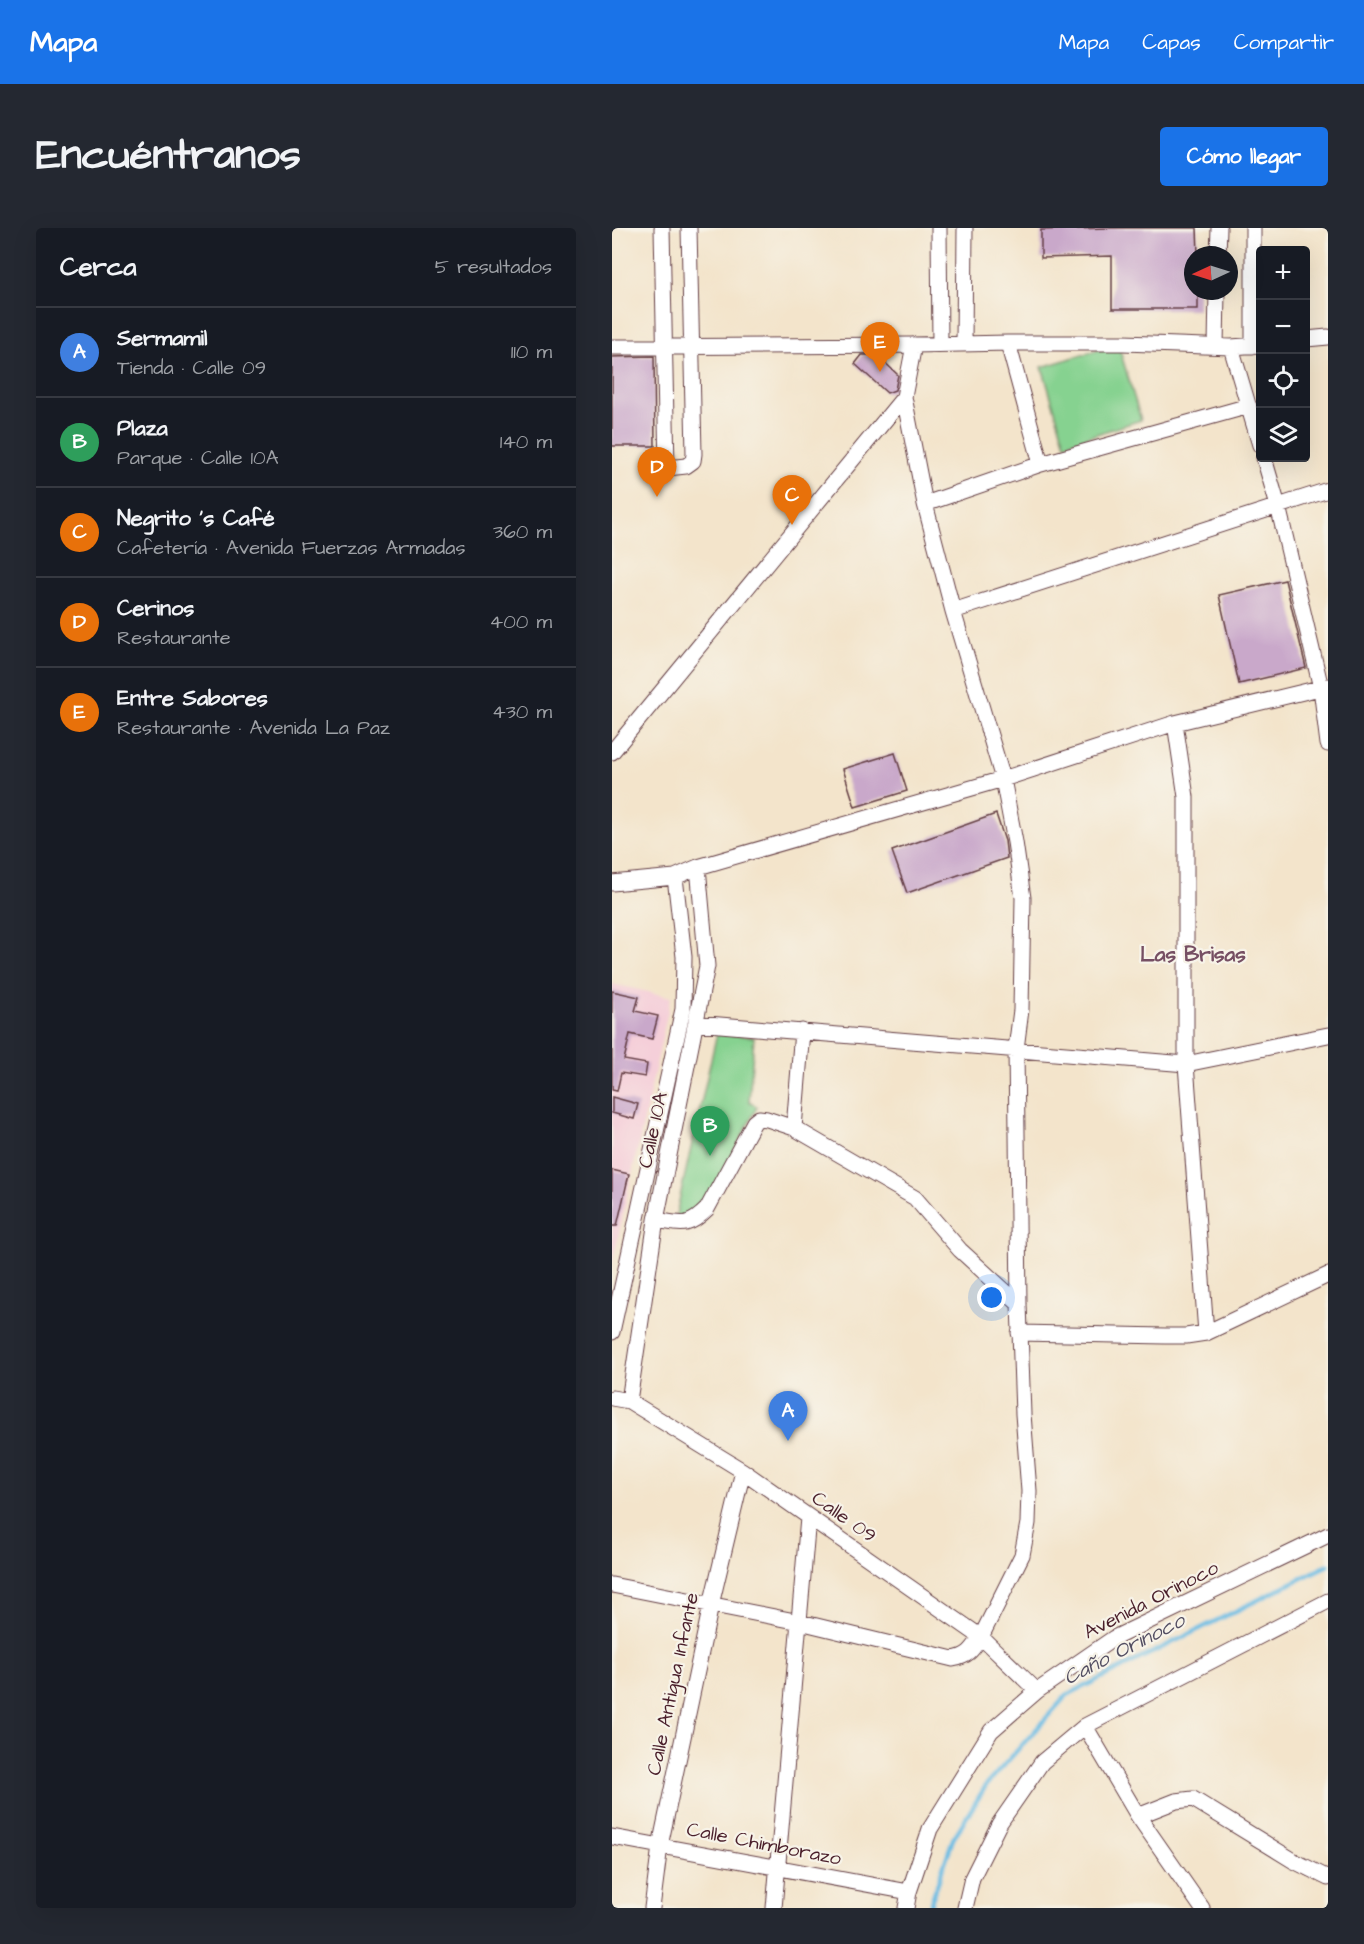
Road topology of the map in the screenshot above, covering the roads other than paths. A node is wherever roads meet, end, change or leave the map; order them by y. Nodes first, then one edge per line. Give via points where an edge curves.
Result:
1 (662, 228) edge
2 (690, 228) edge
3 (939, 228) edge
4 (965, 228) edge
5 (1219, 228) edge
6 (1253, 228) edge
7 (1218, 246) edge
8 (1218, 300) edge
9 (1256, 316) edge
10 (1328, 337) edge
11 (1310, 339) edge
12 (1008, 343) junction
13 (940, 344) junction
14 (964, 344) junction
15 (914, 345) junction
16 (1256, 345) edge
17 (1224, 346) junction
18 (612, 347) edge
19 (664, 348) junction
20 (692, 348) junction
21 (904, 397) junction
22 (1249, 406) junction
23 (1256, 431) edge
24 (1265, 462) edge
25 (1041, 464) junction
26 (1328, 490) edge
27 (925, 504) junction
28 (1278, 506) junction
29 (953, 611) junction
30 (1324, 687) edge
31 (1175, 723) junction
32 (1328, 744) edge
33 (612, 752) edge
34 (1003, 779) junction
35 (698, 867) junction
36 (675, 877) junction
37 (612, 883) edge
38 (696, 1023) junction
39 (802, 1031) junction
40 (1328, 1035) edge
41 (1016, 1049) junction
42 (1186, 1064) junction
43 (794, 1128) junction
44 (656, 1220) junction
45 (1328, 1275) edge
46 (1019, 1304) junction
47 (612, 1332) edge
48 (1020, 1333) junction
49 (1206, 1333) junction
50 (612, 1398) edge
51 (629, 1401) junction
52 (744, 1471) junction
53 (808, 1518) junction
54 (1328, 1535) edge
55 (612, 1585) edge
56 (1328, 1601) edge
57 (711, 1605) junction
58 (800, 1622) junction
59 (981, 1637) junction
60 (1037, 1691) junction
61 (1085, 1726) junction
62 (1138, 1816) junction
63 (612, 1837) edge
64 (660, 1846) junction
65 (777, 1867) junction
66 (1328, 1878) edge
67 (909, 1892) junction
68 (652, 1908) edge
69 (774, 1908) edge
70 (906, 1908) edge
71 (965, 1908) edge
72 (1202, 1908) edge

1 - 19 street
2 - 20 street
3 - 13 street
4 - 14 street
5 - 7 street
6 - 9 street
8 - 17 street
10 - 11 street
12 - 14 street
12 - 17 street
12 - 25 street
13 - 14 street
13 - 15 street
15 - 20 street
15 - 21 street
16 - 17 street
17 - 22 street
18 - 19 street
19 - 20 street
19 - 20 street via 668,468 693,461
21 - 27 street
21 - 33 street
22 - 23 street
22 - 25 street
24 - 28 street
25 - 27 street
26 - 28 street
27 - 29 street
28 - 29 street
28 - 30 street
29 - 34 street
30 - 31 street
30 - 32 street
31 - 34 street
31 - 42 street via 1187,820
34 - 35 street
34 - 41 street via 1023,898 1021,1010
35 - 36 street
35 - 38 street, Calle 10A via 707,966
36 - 37 street
36 - 47 street, Calle 10A via 684,957 683,1009
38 - 39 street
38 - 44 street, Calle 10A
39 - 41 street
39 - 43 street
40 - 42 street
41 - 42 street
41 - 46 street
42 - 49 street
43 - 44 street via 767,1119 753,1122 707,1209 686,1224
43 - 46 street via 915,1198 960,1250
44 - 51 street, Calle 10A
45 - 49 street
46 - 48 street
48 - 49 street
48 - 59 street via 1028,1523 1022,1555
50 - 51 street, Calle 09
51 - 52 street, Calle 09
52 - 53 street, Calle 09
52 - 57 street, Calle Antigua Infante
53 - 58 street
53 - 59 street, Calle 09
54 - 60 street, Avenida Orinoco via 1114,1638
55 - 57 street
56 - 61 street
57 - 58 street
57 - 64 street, Calle Antigua Infante
58 - 59 street via 953,1659 964,1657
58 - 65 street
59 - 60 street, Calle 09
60 - 67 street, Avenida Orinoco via 991,1731 962,1774 930,1828
61 - 62 street
61 - 71 street via 1042,1762 999,1824 972,1878
62 - 66 street via 1176,1801 1193,1799
62 - 72 street
63 - 64 street, Calle Chimborazo
64 - 65 street, Calle Chimborazo
64 - 68 street, Calle Antigua Infante
65 - 67 street, Calle Chimborazo
65 - 69 street
67 - 70 street, Avenida Orinoco

